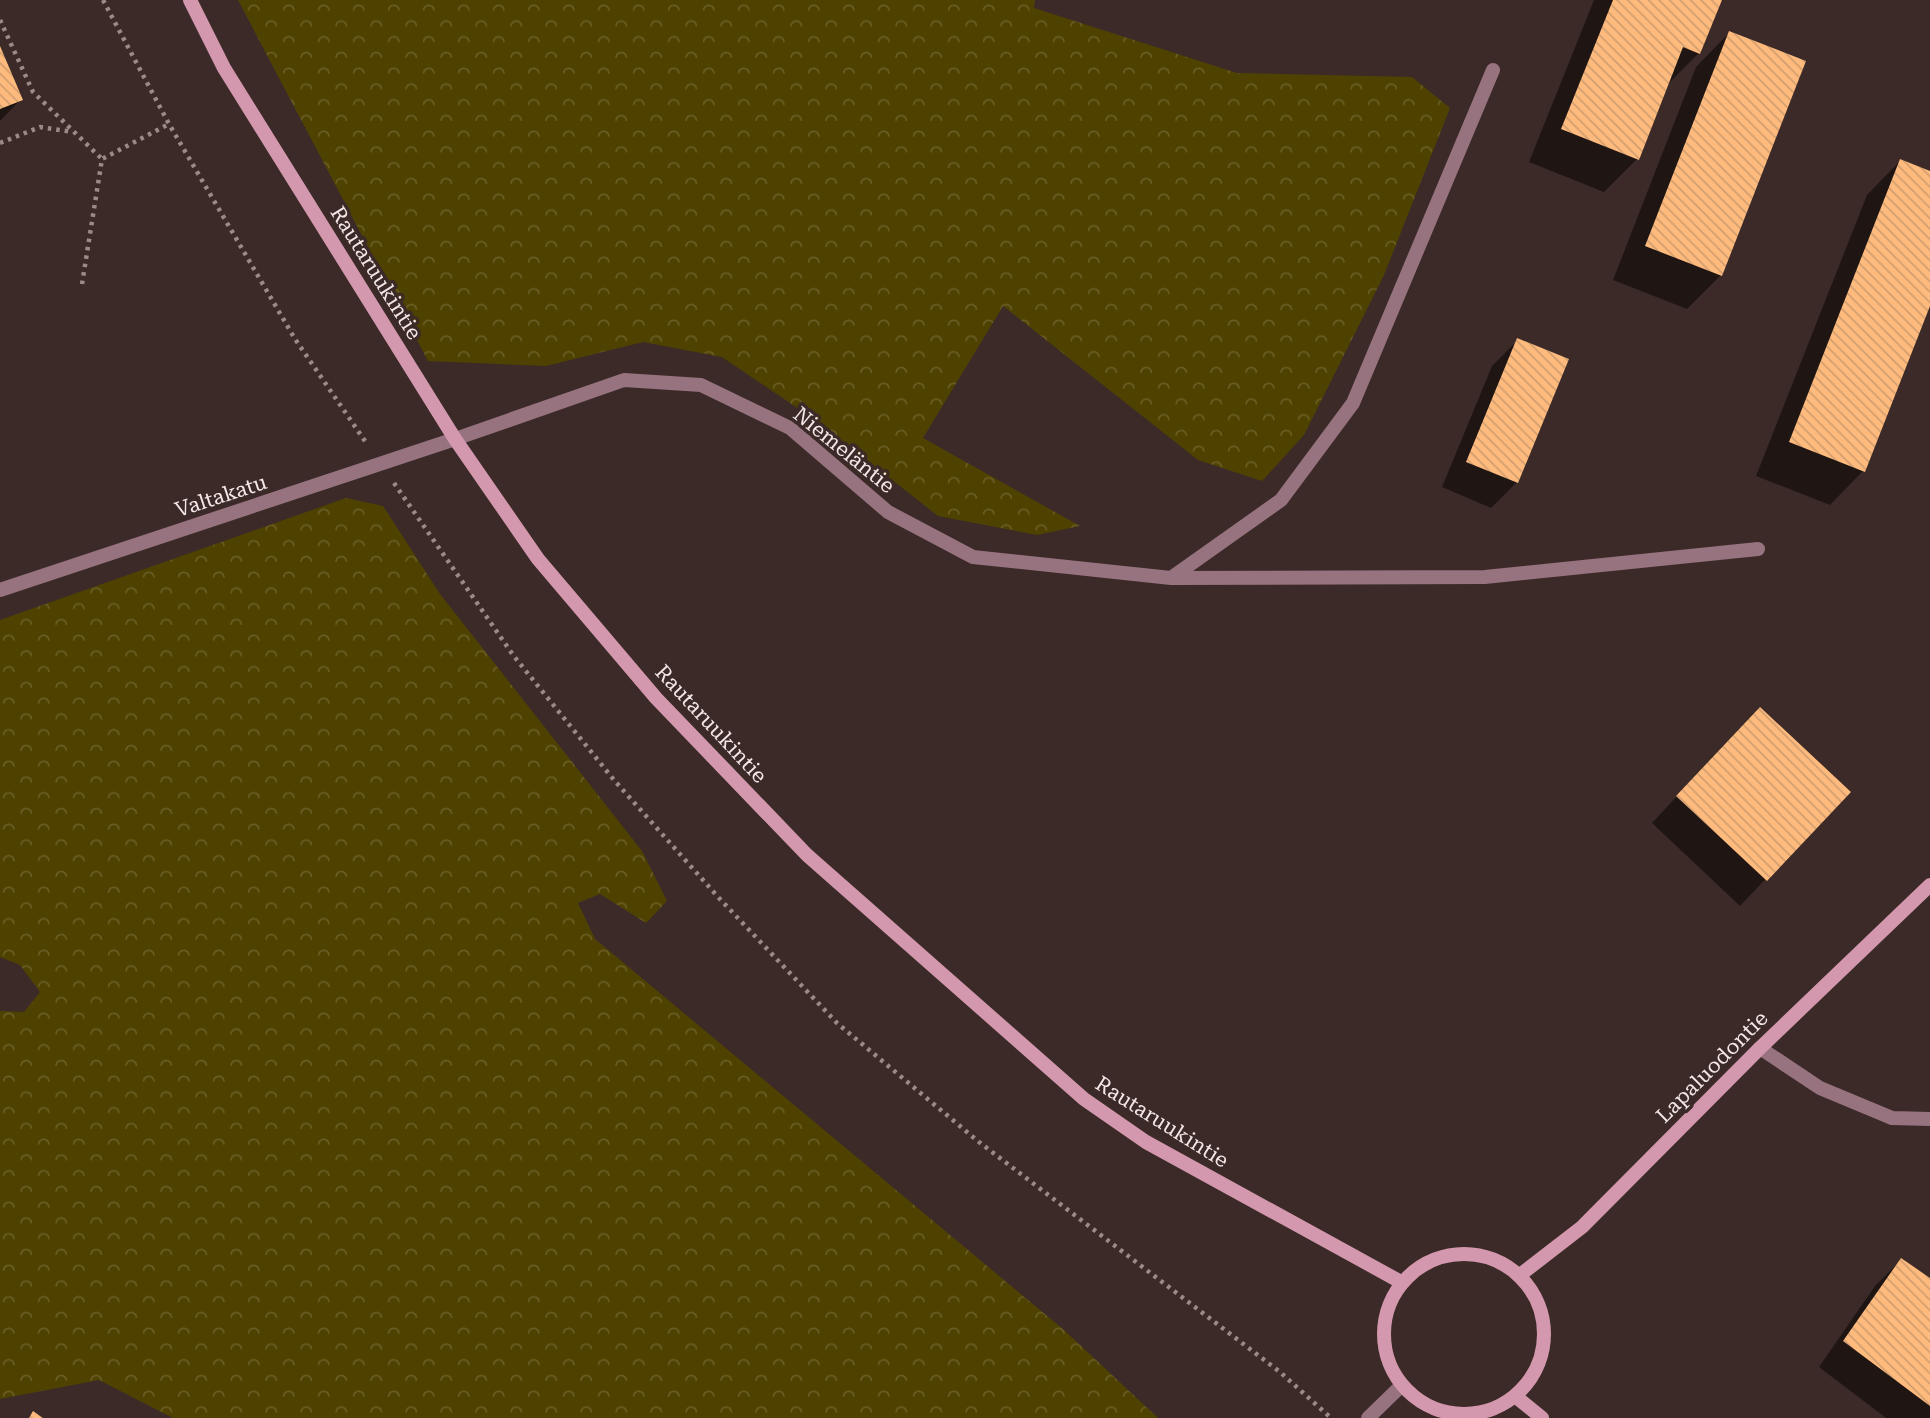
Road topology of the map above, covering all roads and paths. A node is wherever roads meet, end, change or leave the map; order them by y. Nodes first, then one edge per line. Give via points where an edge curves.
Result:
1 (103, 0) edge
2 (190, 0) edge
3 (0, 20) edge
4 (1493, 69) dead end
5 (169, 124) junction
6 (74, 132) junction
7 (0, 143) edge
8 (102, 159) junction
9 (82, 284) dead end
10 (454, 439) junction
11 (382, 465) junction
12 (1758, 549) dead end
13 (1171, 578) junction
14 (0, 590) edge
15 (1930, 885) edge
16 (1760, 1048) junction
17 (1930, 1119) edge
18 (1520, 1275) junction
19 (1401, 1282) junction
20 (1402, 1385) junction
21 (1515, 1396) junction
22 (1331, 1418) edge
23 (1368, 1418) edge
24 (1542, 1418) edge

1 - 5 path
2 - 10 main road, Rautaruukintie via 224,68
3 - 6 path via 33,92
4 - 13 street via 1353,403 1281,500
5 - 8 path
5 - 11 path via 295,339
6 - 7 path via 40,127
6 - 8 path
8 - 9 path
10 - 11 street, Valtakatu
10 - 13 street, Niemeläntie via 624,380 701,385 790,428 888,512 973,557
10 - 19 main road, Rautaruukintie via 538,559 648,688 817,864 1084,1099 1146,1142
11 - 14 street, Valtakatu
11 - 22 path via 513,654 614,780 837,1023 969,1133 1280,1372
12 - 13 street, Niemeläntie via 1485,577
15 - 16 main road, Lapaluodontie
16 - 17 street via 1820,1088 1892,1118
16 - 18 main road, Lapaluodontie via 1581,1227
18 - 19 main road via 1498,1260 1472,1253 1446,1255 1421,1265
18 - 21 main road via 1536,1297 1544,1323 1543,1350 1532,1376
19 - 20 main road via 1388,1307 1383,1334 1388,1362
20 - 21 main road via 1421,1402 1444,1412 1469,1414 1493,1409
20 - 23 street
21 - 24 main road

